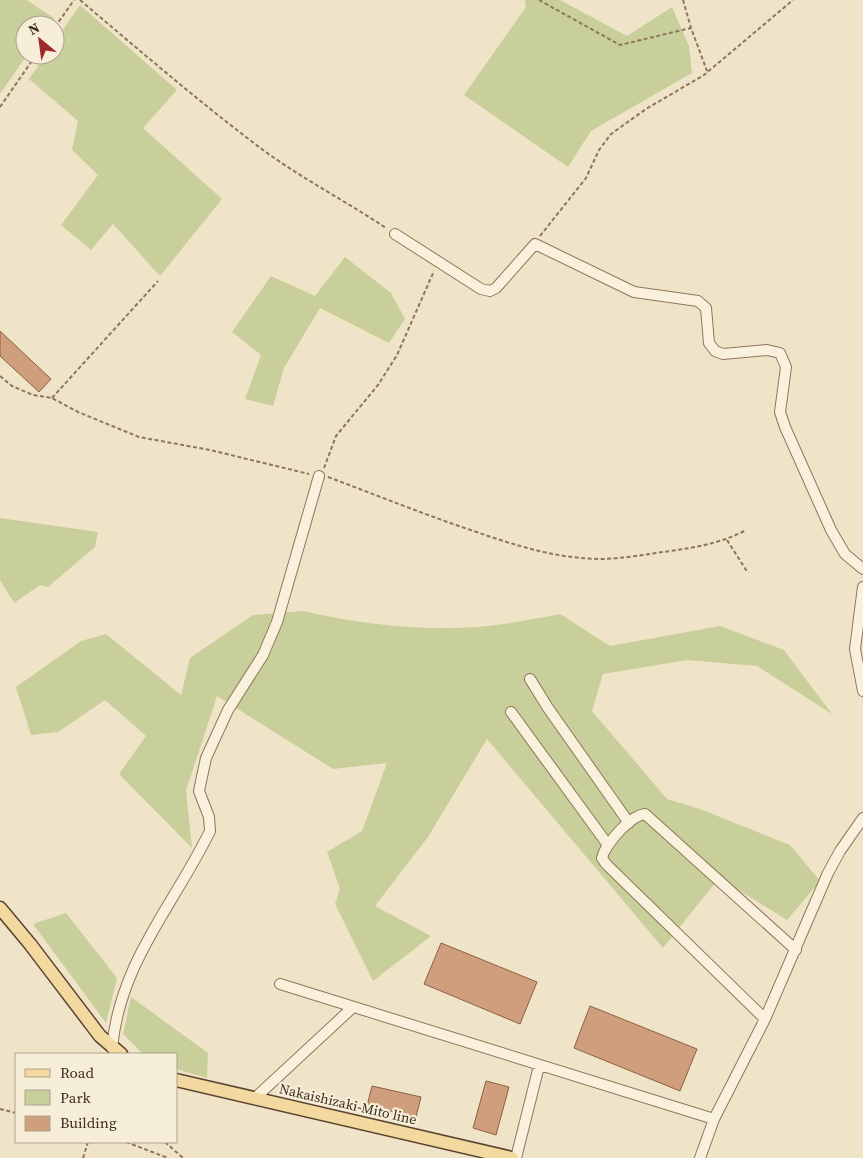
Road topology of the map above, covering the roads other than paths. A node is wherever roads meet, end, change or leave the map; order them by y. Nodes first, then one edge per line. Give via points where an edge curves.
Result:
1 (395, 234) road end
2 (319, 476) road end
3 (863, 569) edge
4 (863, 587) edge
5 (530, 679) dead end
6 (863, 691) edge
7 (511, 712) dead end
8 (863, 818) edge
9 (629, 823) junction
10 (608, 845) junction
11 (2, 914) edge
12 (796, 950) junction
13 (280, 984) dead end
14 (352, 1008) junction
15 (765, 1019) junction
16 (116, 1051) edge
17 (539, 1066) junction
18 (178, 1080) edge
19 (255, 1098) junction
20 (714, 1118) junction
21 (512, 1158) edge
22 (516, 1158) edge
23 (700, 1158) edge

1 - 3 street via 481,289 490,291 535,244 634,292 698,301 706,308 709,343 716,351 723,354 767,350 780,354 786,367 780,412 785,427 831,530 845,554
2 - 16 street via 276,622 263,655 228,710 206,758 200,791 210,831 138,955 124,990
4 - 6 street via 855,650
5 - 9 street
7 - 10 street
8 - 12 street via 828,873
9 - 10 street
9 - 12 street via 645,814
10 - 15 street via 602,858 606,864
11 - 16 main road
12 - 15 street
13 - 14 street
14 - 17 street
14 - 19 street
15 - 20 street
17 - 20 street
17 - 22 street
18 - 19 main road, Nakaishizaki-Mito line
19 - 21 main road, Nakaishizaki-Mito line
20 - 23 street

